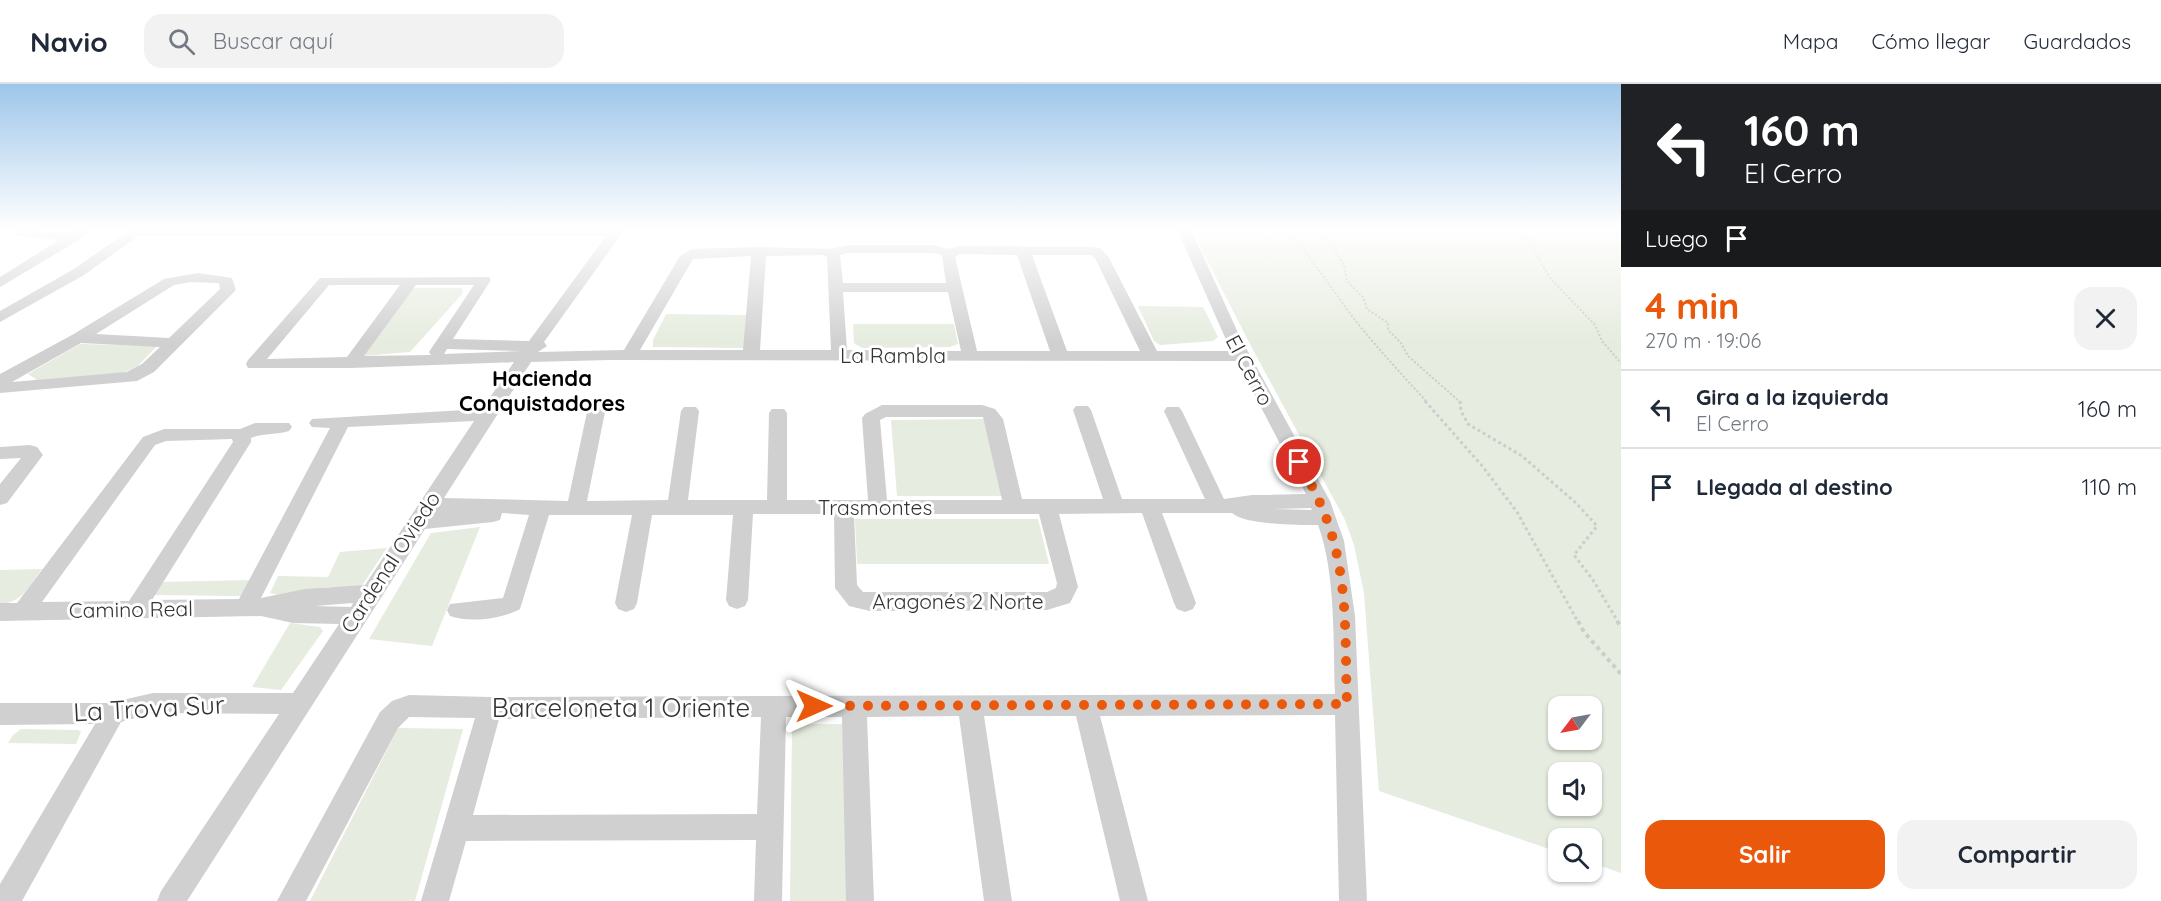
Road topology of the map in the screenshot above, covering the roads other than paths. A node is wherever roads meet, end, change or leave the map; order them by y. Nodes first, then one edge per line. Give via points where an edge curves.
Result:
1 (25, 267) edge
2 (85, 267) edge
3 (590, 267) edge
4 (680, 267) edge
5 (758, 267) edge
6 (834, 267) edge
7 (950, 267) edge
8 (1029, 267) edge
9 (1107, 267) edge
10 (1201, 267) edge
11 (411, 281) junction
12 (0, 283) edge
13 (955, 287) junction
14 (835, 288) junction
15 (0, 317) edge
16 (78, 338) junction
17 (172, 343) junction
18 (442, 344) junction
19 (1239, 351) junction
20 (529, 352) junction
21 (1060, 354) junction
22 (1150, 354) junction
23 (629, 355) junction
24 (751, 355) junction
25 (839, 355) junction
26 (970, 355) junction
27 (433, 360) junction
28 (351, 363) junction
29 (2, 379) edge
30 (1082, 410) dead end
31 (690, 411) dead end
32 (1173, 411) dead end
33 (597, 412) dead end
34 (778, 413) dead end
35 (487, 415) junction
36 (342, 422) junction
37 (318, 423) dead end
38 (283, 427) dead end
39 (242, 435) junction
40 (0, 453) edge
41 (0, 498) edge
42 (428, 505) junction
43 (1115, 506) junction
44 (1149, 506) junction
45 (1223, 506) junction
46 (743, 507) junction
47 (777, 507) junction
48 (844, 507) junction
49 (878, 507) junction
50 (1014, 507) junction
51 (1047, 507) junction
52 (532, 508) junction
53 (576, 508) junction
54 (644, 508) junction
55 (677, 508) junction
56 (1322, 510) junction
57 (416, 522) junction
58 (370, 592) junction
59 (737, 600) dead end
60 (626, 603) dead end
61 (1185, 603) dead end
62 (254, 607) junction
63 (135, 609) junction
64 (458, 610) dead end
65 (23, 611) junction
66 (0, 612) edge
67 (354, 616) junction
68 (298, 704) junction
69 (1347, 704) junction
70 (1085, 705) junction
71 (854, 706) junction
72 (970, 706) junction
73 (774, 707) junction
74 (490, 708) junction
75 (0, 714) edge
76 (110, 715) junction
77 (770, 827) junction
78 (456, 828) junction
79 (6, 901) edge
80 (171, 901) edge
81 (291, 901) edge
82 (435, 901) edge
83 (768, 901) edge
84 (860, 901) edge
85 (998, 901) edge
86 (1134, 901) edge
87 (1353, 901) edge

1 - 12 street
2 - 15 street
3 - 20 street, Cardenal Oviedo
4 - 23 street
5 - 24 street
6 - 14 street
7 - 13 street
8 - 21 street
9 - 22 street
10 - 19 street, El Cerro
11 - 18 street via 484,280
11 - 28 street
11 - 28 street via 325,281 254,364
13 - 14 street
13 - 26 street
14 - 25 street
16 - 17 street
16 - 17 street via 169,282 184,278 227,281 228,290
16 - 29 street
17 - 29 street via 148,368 131,377 34,386
18 - 20 street
18 - 27 street
19 - 22 street, La Rambla
19 - 56 street, El Cerro
20 - 23 street, La Rambla
20 - 27 street
20 - 35 street, Cardenal Oviedo
21 - 22 street, La Rambla
21 - 26 street, La Rambla
23 - 24 street, La Rambla
24 - 25 street, La Rambla
25 - 26 street, La Rambla
27 - 28 street
30 - 43 street
31 - 55 street
32 - 45 street
33 - 53 street
34 - 47 street
35 - 36 street
35 - 42 street, Cardenal Oviedo
36 - 37 street
36 - 62 street
38 - 39 street via 255,429
39 - 63 street via 242,442
39 - 65 street via 154,438 146,444
40 - 41 street via 33,453 32,461
42 - 52 street, Trasmontes
42 - 57 street, Cardenal Oviedo
43 - 44 street, Trasmontes
43 - 51 street, Trasmontes
44 - 45 street, Trasmontes
44 - 61 street
45 - 56 street, Trasmontes via 1279,517
46 - 47 street, Trasmontes
46 - 55 street, Trasmontes
46 - 59 street
47 - 48 street, Trasmontes
48 - 49 street, Trasmontes
48 - 51 street, Aragonés 2 Norte via 846,588 852,597 863,602 1047,601 1063,596 1068,583
49 - 50 street, Trasmontes
49 - 50 street via 871,420 872,415 882,411 989,413 994,419
50 - 51 street, Trasmontes
52 - 53 street, Trasmontes
52 - 57 street, Trasmontes
52 - 64 street via 512,603 498,608
53 - 54 street, Trasmontes
54 - 55 street, Trasmontes
54 - 60 street
56 - 69 street, El Cerro via 1334,541 1342,589
57 - 58 street, Cardenal Oviedo
58 - 62 street, Camino Real
58 - 67 street, Cardenal Oviedo
62 - 63 street, Camino Real
62 - 67 street, Camino Real via 293,614
63 - 65 street, Camino Real
65 - 66 street, Camino Real
67 - 68 street, Cardenal Oviedo
68 - 76 street, La Trova Sur via 153,703
68 - 80 street, Cardenal Oviedo
69 - 70 street, Barceloneta 1 Oriente
69 - 87 street, El Cerro
70 - 72 street, Barceloneta 1 Oriente
70 - 86 street
71 - 72 street, Barceloneta 1 Oriente
71 - 73 street, Barceloneta 1 Oriente
71 - 84 street
72 - 85 street
73 - 74 street, Barceloneta 1 Oriente
73 - 77 street
74 - 78 street
74 - 81 street, Barceloneta 1 Oriente via 418,705 401,709 389,720
75 - 76 street, La Trova Sur
76 - 79 street via 109,723
77 - 78 street
77 - 83 street
78 - 82 street

